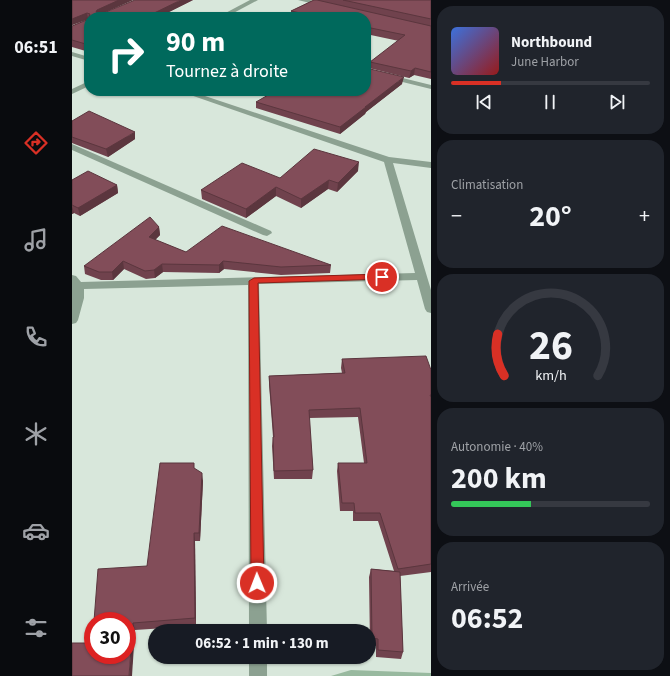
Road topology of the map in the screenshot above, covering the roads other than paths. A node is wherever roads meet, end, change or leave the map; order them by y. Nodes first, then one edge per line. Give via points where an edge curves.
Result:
1 (256, 0) edge
2 (302, 0) edge
3 (332, 7) edge
4 (232, 12) edge
5 (72, 54) edge
6 (84, 58) edge
7 (371, 72) edge
8 (84, 86) edge
9 (431, 87) edge
10 (72, 92) edge
11 (198, 96) edge
12 (72, 147) edge
13 (388, 160) junction
14 (431, 165) edge
15 (268, 232) dead end
16 (421, 276) junction
17 (254, 281) junction
18 (75, 282) edge
19 (431, 310) edge
20 (72, 320) edge
21 (258, 624) edge
22 (258, 664) edge
23 (258, 676) edge

1 - 4 street
2 - 3 street
5 - 6 street
7 - 9 street
8 - 10 street
11 - 13 street
12 - 15 street
13 - 14 street
13 - 16 street
16 - 17 street
16 - 19 street
17 - 18 street
17 - 21 street
18 - 20 street via 78,298
22 - 23 street

